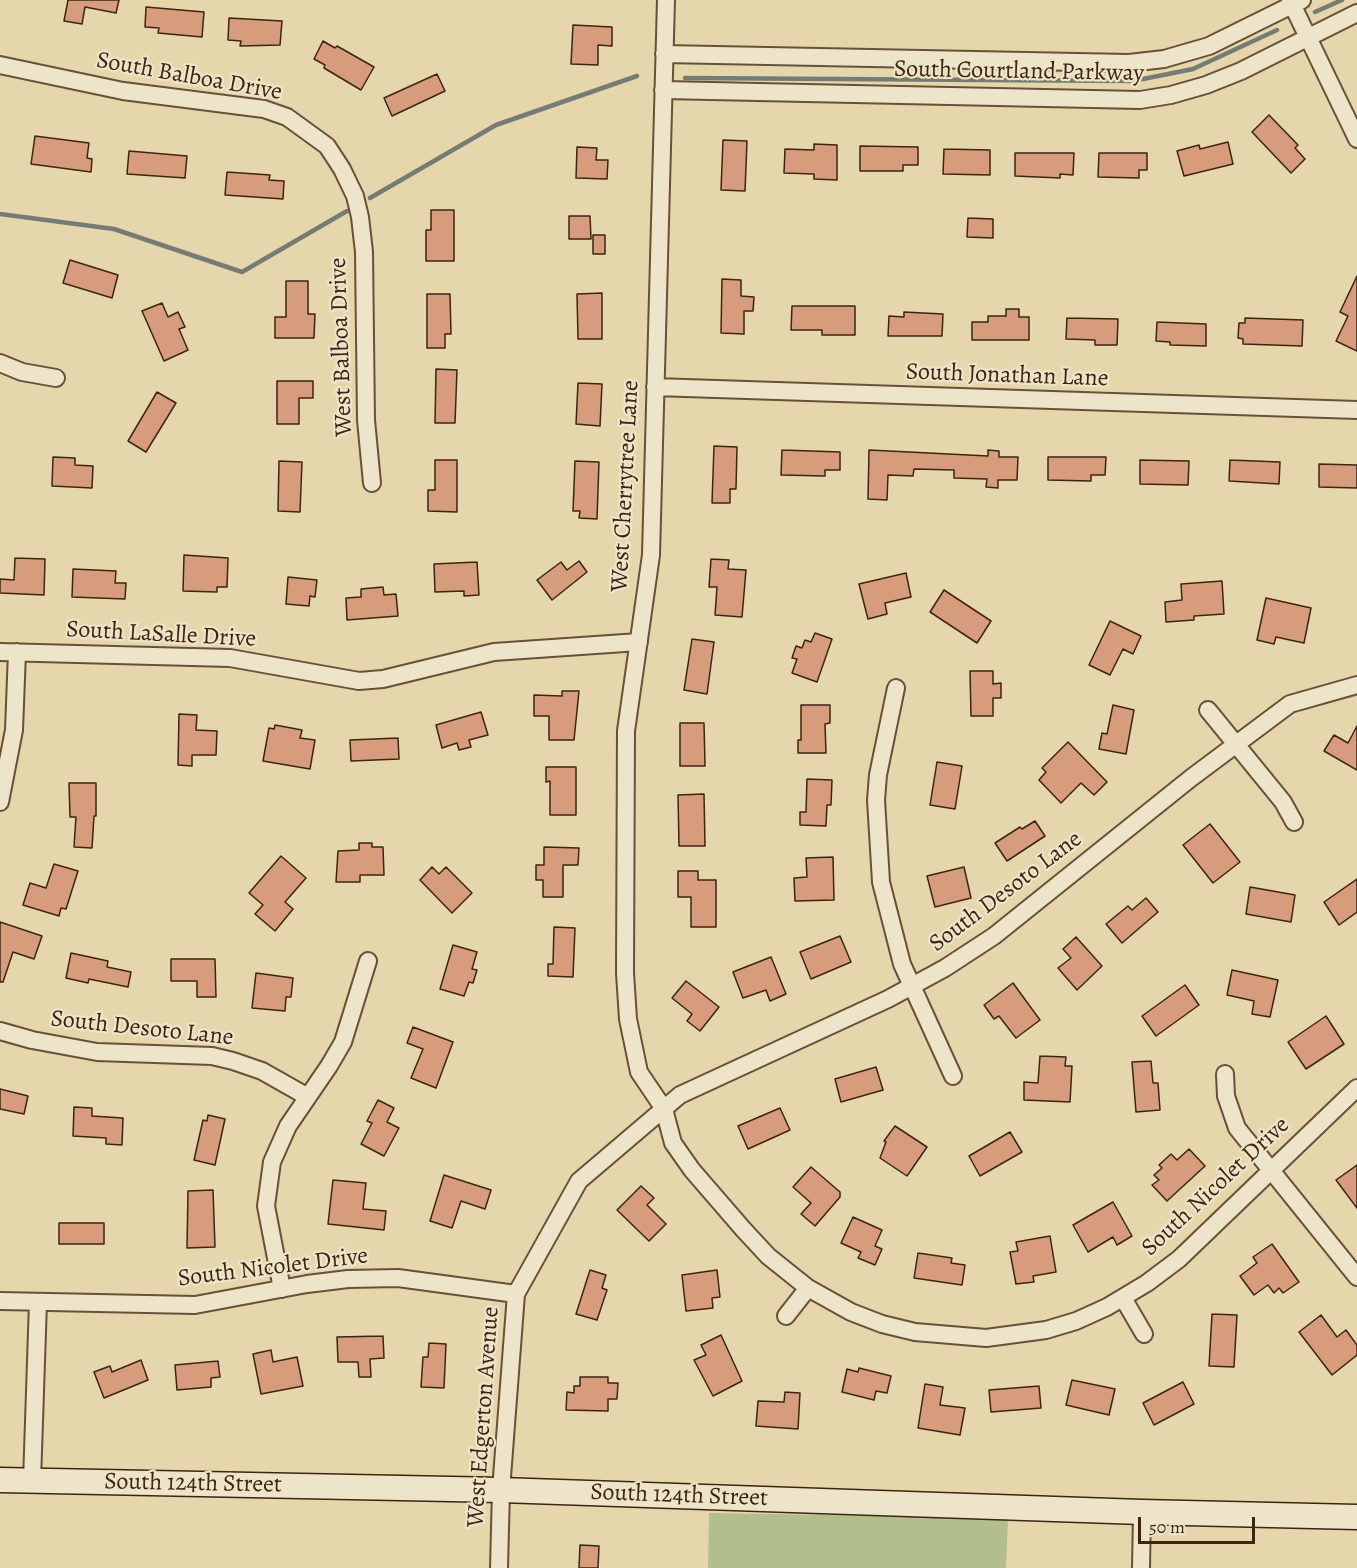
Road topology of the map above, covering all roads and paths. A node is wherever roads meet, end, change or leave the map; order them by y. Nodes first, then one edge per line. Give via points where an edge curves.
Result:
1 (666, 0) edge
2 (1295, 2) edge
3 (1357, 13) edge
4 (1308, 37) junction
5 (664, 54) junction
6 (0, 65) edge
7 (663, 90) junction
8 (1357, 139) edge
9 (359, 210) joint
10 (0, 363) edge
11 (56, 378) dead end
12 (655, 387) junction
13 (1357, 410) edge
14 (372, 483) dead end
15 (639, 642) junction
16 (0, 652) edge
17 (17, 652) junction
18 (1357, 685) edge
19 (896, 688) dead end
20 (1208, 710) dead end
21 (1237, 743) junction
22 (0, 802) edge
23 (1293, 822) dead end
24 (368, 961) dead end
25 (913, 986) junction
26 (0, 1031) edge
27 (1225, 1074) dead end
28 (953, 1076) dead end
29 (1357, 1088) edge
30 (308, 1097) junction
31 (664, 1109) junction
32 (1270, 1171) junction
33 (1357, 1277) edge
34 (808, 1288) junction
35 (282, 1289) junction
36 (516, 1294) junction
37 (1123, 1298) junction
38 (0, 1301) edge
39 (38, 1302) junction
40 (786, 1316) dead end
41 (1144, 1334) dead end
42 (0, 1480) edge
43 (32, 1481) junction
44 (501, 1490) junction
45 (1142, 1512) junction
46 (1357, 1516) edge
47 (499, 1568) edge
48 (1141, 1568) edge

1 - 5 street, West Cherrytree Lane
2 - 4 street
2 - 5 street, South Courtland Parkway via 1209,46 1164,59 1129,63
3 - 4 street, South Courtland Parkway
4 - 7 street, South Courtland Parkway via 1206,85 1140,100
4 - 8 street
5 - 7 street, West Cherrytree Lane
6 - 9 street, South Balboa Drive via 123,91 234,104 287,117 327,146 342,169
7 - 12 street, West Cherrytree Lane
9 - 14 street, West Balboa Drive
10 - 11 street via 22,372
12 - 13 street, South Jonathan Lane
12 - 15 street, West Cherrytree Lane via 651,555
15 - 17 street, South LaSalle Drive via 494,652 383,679 359,681 230,658
15 - 31 street, West Cherrytree Lane via 626,730 625,973 630,1035 639,1072
16 - 17 street, South LaSalle Drive
17 - 22 street via 14,730
18 - 21 street, South Desoto Lane via 1290,704
19 - 25 street via 878,775 877,834 885,904 896,947
20 - 21 street
21 - 23 street via 1283,802
21 - 25 street, South Desoto Lane via 994,936
24 - 30 street via 343,1042
25 - 28 street
25 - 31 street, South Desoto Lane via 680,1095
26 - 30 street, South Desoto Lane via 98,1052 212,1056 262,1071
27 - 32 street via 1226,1096 1237,1128
29 - 32 street, South Nicolet Drive
30 - 35 street via 283,1135 268,1184 269,1229
31 - 34 street, South Nicolet Drive via 673,1143 692,1170 768,1256
31 - 36 street, West Edgerton Avenue via 579,1181
32 - 33 street
32 - 37 street, South Nicolet Drive via 1179,1259
34 - 37 street, South Nicolet Drive via 882,1324 915,1332 986,1338 1046,1330 1076,1321
34 - 40 street
35 - 36 street, South Nicolet Drive via 348,1279 398,1278
35 - 39 street, South Nicolet Drive via 195,1305
36 - 44 street, West Edgerton Avenue
37 - 41 street
38 - 39 street, South Nicolet Drive
39 - 43 street
42 - 43 street, South 124th Street
43 - 44 street, South 124th Street
44 - 45 street, South 124th Street
44 - 47 street, West Edgerton Avenue
45 - 46 street, South 124th Street
45 - 48 street

